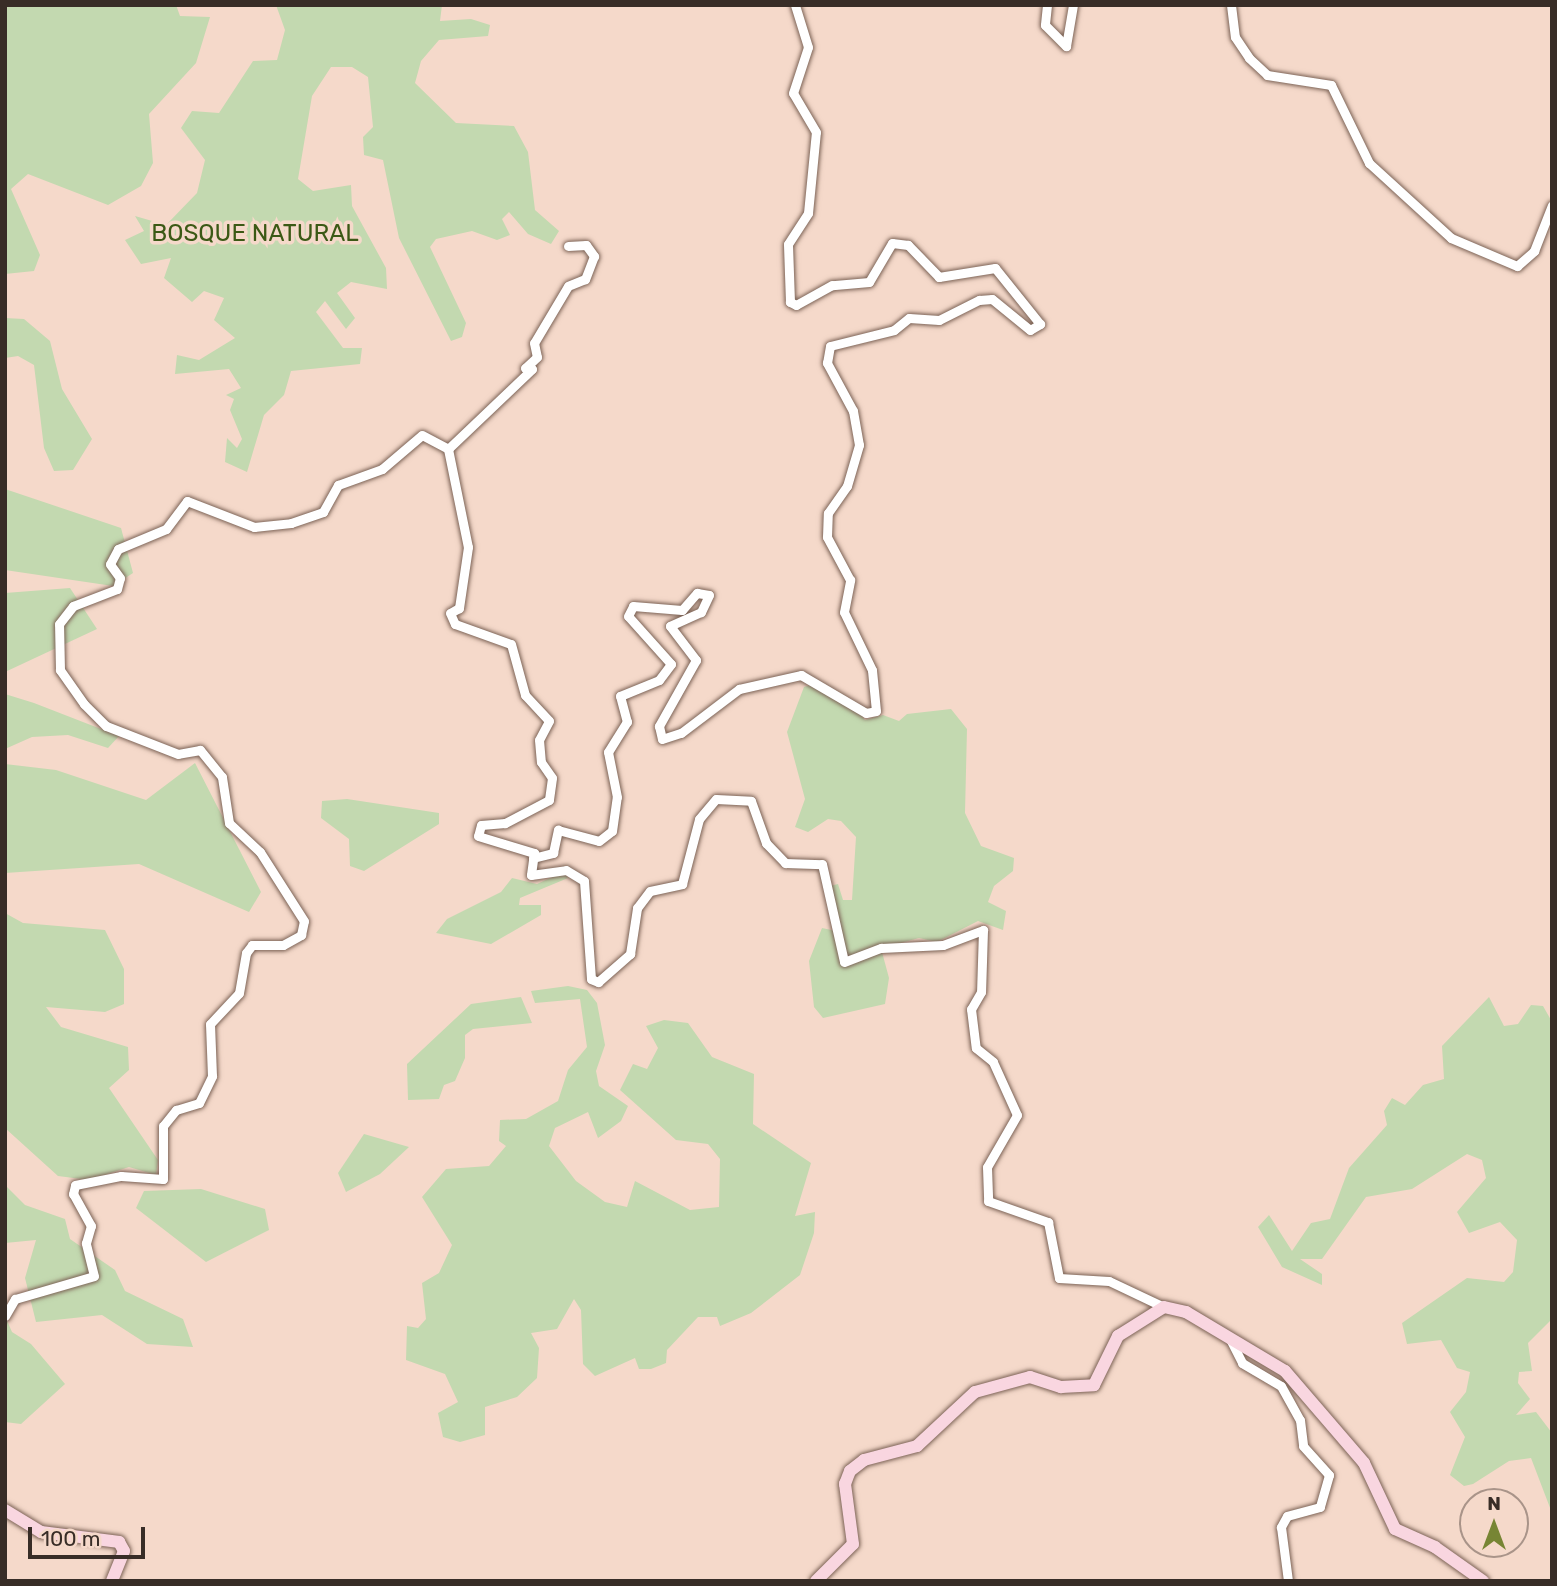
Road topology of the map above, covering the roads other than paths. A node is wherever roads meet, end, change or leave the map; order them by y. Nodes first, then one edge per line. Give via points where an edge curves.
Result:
1 (795, 5) edge
2 (1047, 5) edge
3 (1073, 5) edge
4 (1231, 5) edge
5 (1552, 205) edge
6 (568, 246) dead end
7 (448, 449) junction
8 (533, 858) junction
9 (1164, 1307) junction
10 (5, 1316) edge
11 (1230, 1339) junction
12 (5, 1510) edge
13 (112, 1581) edge
14 (816, 1581) edge
15 (1287, 1581) edge
16 (1483, 1581) edge

1 - 8 street via 808,47 793,93 816,132 808,213 788,244 790,302 796,305 832,285 869,282 892,243 908,245 939,277 995,268 1040,324 1030,330 992,299 979,300 939,320 909,318 894,330 830,346 827,363 853,411 859,445 847,486 828,513 827,537 850,580 844,612 872,670 876,711 866,713 801,675 738,689 681,733 662,739 659,726 689,681 696,660 670,625 701,612 709,595 697,593 682,610 633,606 628,615 671,664 659,680 620,696 627,722 608,752 617,797 612,831 599,841 558,830 553,853
2 - 3 street via 1045,25 1066,46
4 - 5 street via 1235,37 1249,58 1268,75 1331,85 1369,163 1451,238 1517,266 1534,251
6 - 7 street via 586,246 594,257 585,279 561,296 534,343 537,357 526,362 532,369
7 - 8 street via 468,547 459,608 450,613 455,624 511,643 525,695 549,721 538,740 541,762 552,778 550,800 505,822 481,825 478,836 534,853
7 - 10 street via 422,436 382,468 338,485 323,512 291,523 254,527 187,501 166,529 118,549 110,564 120,579 117,589 73,606 59,624 60,670 84,704 106,726 178,754 200,750 222,777 229,823 260,852 304,921 301,935 283,945 252,944 246,953 239,993 210,1024 212,1076 199,1103 176,1110 163,1126 163,1179 121,1176 75,1185 72,1194 90,1226 86,1243 93,1276 15,1299
8 - 9 street via 531,875 566,870 584,881 592,979 598,982 630,954 637,908 650,891 682,884 699,819 716,799 751,801 766,843 785,863 822,864 845,962 881,948 943,945 983,930 981,992 971,1009 976,1048 993,1062 1017,1115 987,1167 988,1201 1048,1222 1059,1278 1109,1281
9 - 11 street via 1186,1312
9 - 14 street via 1118,1336 1094,1385 1061,1387 1030,1377 975,1392 917,1446 864,1460 850,1471 845,1484 853,1544
11 - 15 street via 1242,1363 1281,1386 1300,1420 1303,1446 1329,1475 1320,1507 1287,1516 1281,1527
11 - 16 street via 1285,1371 1328,1419 1364,1464 1395,1529 1436,1547
12 - 13 street via 40,1532 118,1542 124,1551

